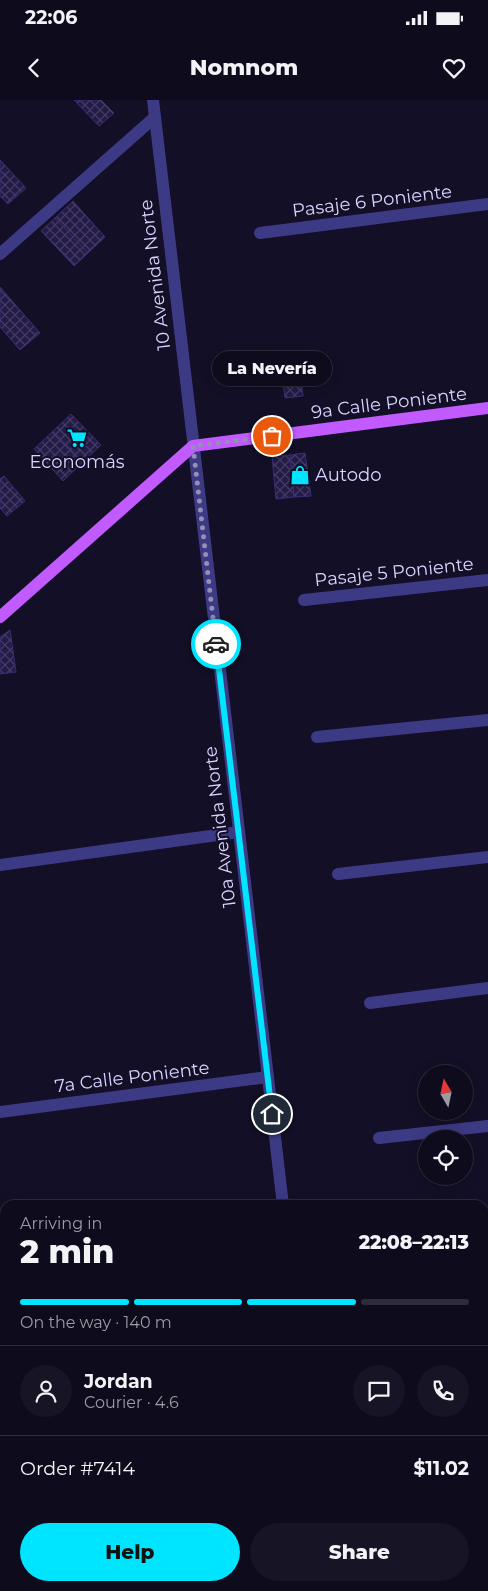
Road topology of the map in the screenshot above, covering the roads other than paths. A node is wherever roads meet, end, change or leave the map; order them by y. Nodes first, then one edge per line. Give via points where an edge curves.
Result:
1 (152, 100) edge
2 (154, 117) junction
3 (488, 204) edge
4 (260, 233) dead end
5 (0, 254) edge
6 (488, 408) edge
7 (193, 446) junction
8 (488, 580) edge
9 (304, 600) dead end
10 (0, 617) edge
11 (488, 720) edge
12 (317, 737) dead end
13 (239, 832) junction
14 (488, 857) edge
15 (0, 865) edge
16 (338, 874) dead end
17 (488, 988) edge
18 (370, 1003) dead end
19 (268, 1077) junction
20 (0, 1112) edge
21 (488, 1126) edge
22 (379, 1138) dead end
23 (282, 1200) edge

1 - 2 street, 10 Avenida Norte
2 - 5 street
2 - 7 street, 10 Avenida Norte
3 - 4 street, Pasaje 6 Poniente
6 - 7 main road, 9a Calle Poniente
7 - 10 main road
7 - 13 street, 10a Avenida Norte
8 - 9 street, Pasaje 5 Poniente
11 - 12 street
13 - 15 street
13 - 19 street, 10a Avenida Norte
14 - 16 street
17 - 18 street
19 - 20 street, 7a Calle Poniente
19 - 23 street, 10a Avenida Norte
21 - 22 street

